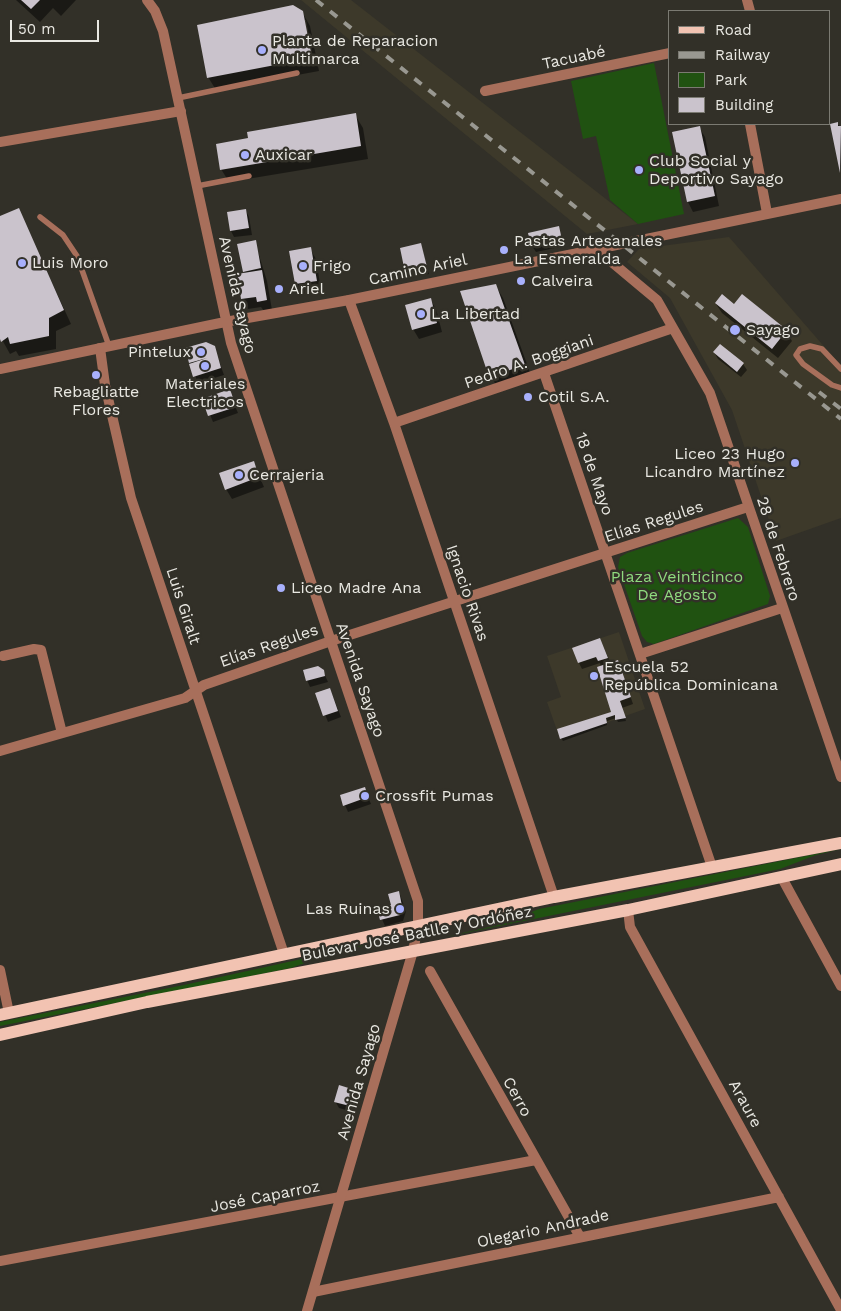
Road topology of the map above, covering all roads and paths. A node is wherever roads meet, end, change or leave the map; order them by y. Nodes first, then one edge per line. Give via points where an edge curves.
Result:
1 (147, 0) edge
2 (668, 53) edge
3 (297, 73) dead end
4 (485, 91) dead end
5 (178, 98) junction
6 (181, 111) junction
7 (750, 125) edge
8 (0, 142) edge
9 (249, 176) dead end
10 (197, 186) junction
11 (841, 199) edge
12 (767, 213) junction
13 (40, 216) dead end
14 (596, 248) junction
15 (349, 300) junction
16 (225, 322) junction
17 (673, 328) junction
18 (104, 347) junction
19 (0, 369) edge
20 (841, 369) edge
21 (544, 373) junction
22 (841, 388) edge
23 (394, 423) junction
24 (748, 507) junction
25 (605, 553) junction
26 (454, 601) junction
27 (782, 608) junction
28 (331, 641) junction
29 (640, 654) junction
30 (3, 656) dead end
31 (195, 691) junction
32 (62, 733) junction
33 (0, 751) edge
34 (841, 777) edge
35 (841, 843) edge
36 (841, 864) edge
37 (712, 868) junction
38 (782, 878) junction
39 (554, 897) junction
40 (628, 910) junction
41 (418, 927) junction
42 (413, 951) junction
43 (284, 954) junction
44 (0, 970) edge
45 (430, 970) dead end
46 (841, 986) edge
47 (4, 1014) edge
48 (0, 1035) edge
49 (536, 1160) junction
50 (779, 1197) junction
51 (340, 1198) junction
52 (580, 1237) junction
53 (0, 1261) edge
54 (313, 1292) junction
55 (841, 1310) edge
56 (307, 1311) edge

1 - 5 street, Avenida Sayago via 163,31
2 - 4 street, Tacuabé
3 - 5 lane
5 - 6 street, Avenida Sayago
6 - 8 street
6 - 10 street, Avenida Sayago
7 - 12 street
9 - 10 lane
10 - 16 street, Avenida Sayago
11 - 12 street, Camino Ariel
12 - 14 street, Camino Ariel
13 - 18 lane via 63,235 77,256
14 - 15 street, Camino Ariel
14 - 17 street, 28 de Febrero via 657,300
15 - 16 street, Camino Ariel
15 - 23 street, Ignacio Rivas
16 - 18 street, Camino Ariel
16 - 28 street, Avenida Sayago
17 - 21 street, Pedro A. Boggiani
17 - 24 street, 28 de Febrero via 710,393
18 - 19 street, Camino Ariel
18 - 31 street, Luis Giralt via 105,385 131,498
20 - 22 lane via 822,350 810,346 800,349 796,355 832,385
21 - 23 street, Pedro A. Boggiani
21 - 25 street, 18 de Mayo
23 - 26 street, Ignacio Rivas
24 - 25 street, Elías Regules
24 - 27 street, 28 de Febrero
25 - 26 street, Elías Regules
25 - 29 street, 18 de Mayo
26 - 28 street, Elías Regules
26 - 39 street, Ignacio Rivas
27 - 29 street
27 - 34 street, 28 de Febrero
28 - 31 street, Elías Regules via 204,685
28 - 41 street, Avenida Sayago via 418,901
29 - 37 street, 18 de Mayo
30 - 32 street via 41,650
31 - 32 street, Elías Regules via 185,698
31 - 43 street, Luis Giralt
32 - 33 street, Elías Regules
35 - 37 main road, Bulevar José Batlle y Ordóñez
36 - 38 main road, Bulevar José Batlle y Ordóñez
37 - 39 main road, Bulevar José Batlle y Ordóñez
38 - 40 main road, Bulevar José Batlle y Ordóñez
38 - 46 street
39 - 41 main road, Bulevar José Batlle y Ordóñez
40 - 42 main road, Bulevar José Batlle y Ordóñez
40 - 50 street, Araure via 630,927
41 - 42 street, Avenida Sayago
41 - 43 main road, Bulevar José Batlle y Ordóñez
42 - 48 main road, Bulevar José Batlle y Ordóñez via 147,1002
42 - 51 street, Avenida Sayago
43 - 47 main road, Bulevar José Batlle y Ordóñez
44 - 47 street
45 - 49 street, Cerro
49 - 51 street, José Caparroz
49 - 52 street, Cerro
50 - 52 street, Olegario Andrade
50 - 55 street, Araure
51 - 53 street, José Caparroz
51 - 54 street, Avenida Sayago
52 - 54 street, Olegario Andrade
54 - 56 street, Avenida Sayago

